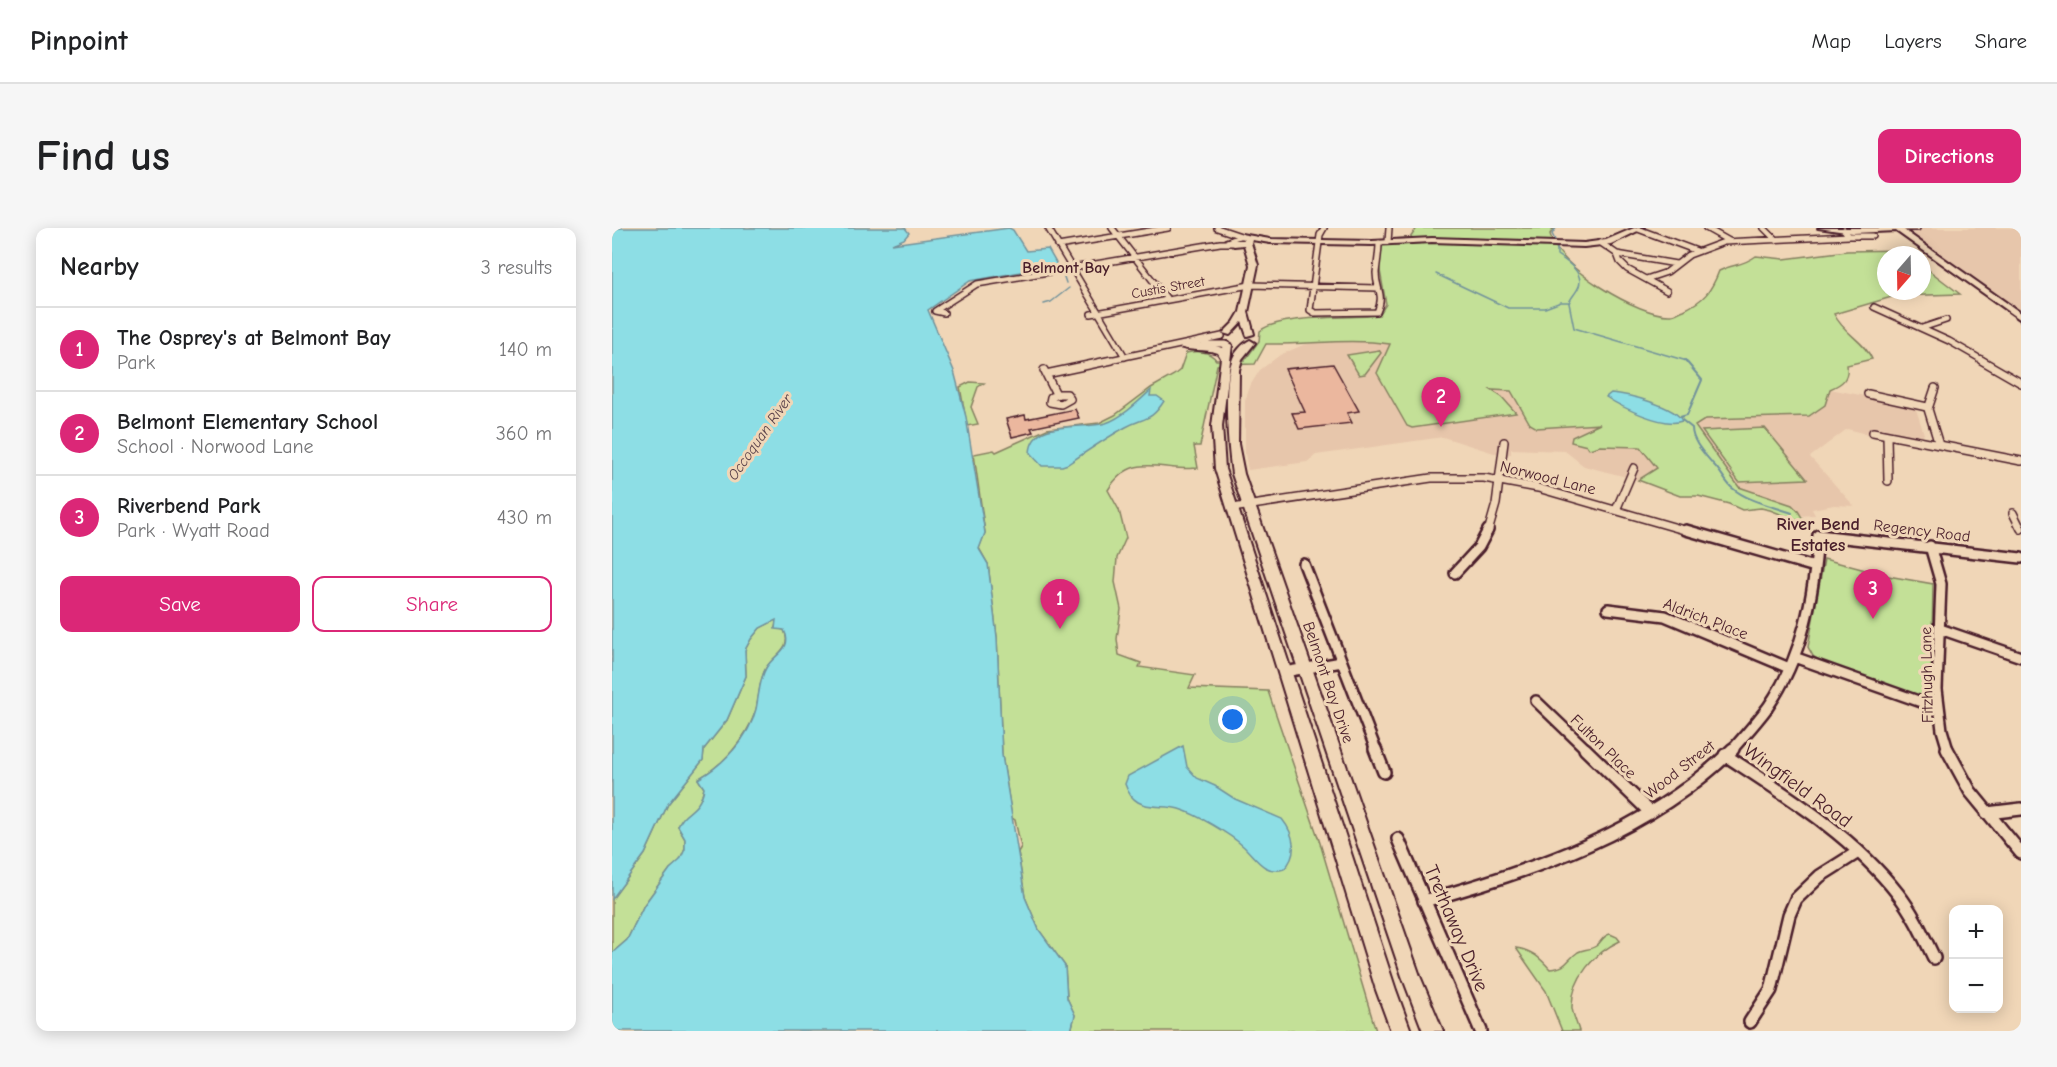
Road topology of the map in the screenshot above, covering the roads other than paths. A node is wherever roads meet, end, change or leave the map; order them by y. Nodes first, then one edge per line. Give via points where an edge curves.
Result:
1 (1048, 228) edge
2 (1112, 228) edge
3 (1168, 228) edge
4 (1217, 228) edge
5 (1324, 228) edge
6 (1389, 228) edge
7 (1639, 228) edge
8 (1706, 228) edge
9 (1764, 228) edge
10 (1822, 228) edge
11 (1917, 228) edge
12 (1897, 229) edge
13 (1846, 233) junction
14 (1118, 236) junction
15 (1873, 236) dead end
16 (1776, 240) junction
17 (1239, 241) junction
18 (1729, 241) junction
19 (1319, 242) junction
20 (1389, 242) junction
21 (1379, 243) junction
22 (1601, 243) junction
23 (1058, 246) junction
24 (1697, 251) junction
25 (1617, 254) junction
26 (1135, 257) junction
27 (1676, 264) junction
28 (1072, 268) junction
29 (1646, 279) junction
30 (1250, 285) junction
31 (1313, 286) junction
32 (1378, 288) junction
33 (1667, 291) dead end
34 (1167, 299) junction
35 (1874, 307) dead end
36 (1098, 312) junction
37 (1244, 312) junction
38 (944, 313) dead end
39 (1091, 314) dead end
40 (2021, 318) edge
41 (1946, 320) dead end
42 (1922, 328) junction
43 (1250, 338) junction
44 (1225, 343) junction
45 (1184, 346) junction
46 (1125, 357) junction
47 (2021, 382) edge
48 (1935, 388) dead end
49 (1056, 394) dead end
50 (1868, 394) dead end
51 (1927, 406) junction
52 (1873, 432) dead end
53 (1887, 436) junction
54 (1504, 442) dead end
55 (1939, 445) junction
56 (2021, 461) edge
57 (1634, 468) dead end
58 (1498, 479) junction
59 (1888, 481) dead end
60 (1248, 505) junction
61 (1232, 507) junction
62 (1616, 510) junction
63 (2013, 513) dead end
64 (2021, 529) edge
65 (1820, 534) joint
66 (1930, 546) junction
67 (2021, 558) edge
68 (1304, 564) dead end
69 (1815, 567) junction
70 (1455, 573) dead end
71 (1608, 609) dead end
72 (1940, 629) junction
73 (1794, 657) junction
74 (2021, 657) edge
75 (1342, 662) junction
76 (1305, 668) junction
77 (1789, 668) junction
78 (1284, 672) junction
79 (1536, 701) dead end
80 (1938, 708) junction
81 (1725, 755) junction
82 (1384, 772) dead end
83 (2021, 809) edge
84 (1650, 812) junction
85 (1987, 813) junction
86 (1398, 839) dead end
87 (1858, 852) junction
88 (2021, 853) edge
89 (1424, 901) junction
90 (1934, 958) dead end
91 (1750, 1022) dead end
92 (1401, 1031) edge
93 (1433, 1031) edge
94 (1481, 1031) edge

1 - 23 street
2 - 14 street
3 - 14 street
4 - 17 street
5 - 19 street
6 - 20 street
7 - 22 street
7 - 24 street
8 - 18 street
9 - 16 street
10 - 13 street
11 - 12 street
12 - 13 street
12 - 40 street
13 - 15 street
13 - 16 street
14 - 23 street
14 - 26 street
16 - 18 street
17 - 19 street
17 - 26 street
17 - 30 street via 1254,261
18 - 24 street
19 - 21 street
19 - 31 street
20 - 21 street
20 - 22 street
21 - 32 street
22 - 25 street
23 - 28 street
24 - 27 street
25 - 27 street
25 - 29 street via 1623,266
26 - 28 street
26 - 34 street
27 - 29 street via 1662,275
28 - 36 street
28 - 38 street via 977,284 935,311
29 - 33 street
30 - 31 street, Custis Street
30 - 34 street, Custis Street
30 - 37 street
31 - 32 street, Custis Street
31 - 32 street via 1310,311 1319,313 1375,313 1381,303
34 - 36 street, Custis Street
35 - 42 street
36 - 39 street, Custis Street
36 - 46 street
37 - 43 street
37 - 44 street
41 - 42 street
42 - 47 street
43 - 44 street via 1239,346
43 - 44 street via 1239,331
43 - 60 street, Belmont Bay Drive via 1235,362 1233,399 1234,457
44 - 45 street
44 - 45 street via 1222,351
44 - 61 street via 1217,442 1220,469
45 - 46 street
46 - 49 street via 1045,372
48 - 51 street
50 - 51 street
51 - 55 street
52 - 53 street
53 - 55 street
53 - 59 street
54 - 58 street
55 - 56 street
57 - 62 street
58 - 60 street, Norwood Lane via 1431,478
58 - 62 street, Norwood Lane
58 - 70 street via 1488,533
60 - 61 street, Norwood Lane
60 - 76 street, Belmont Bay Drive
61 - 78 street
62 - 69 street, Norwood Lane
63 - 64 street
65 - 66 street, Regency Road
65 - 69 street, Wood Street
66 - 67 street, Regency Road
66 - 72 street, Fitzhugh Lane via 1941,578
68 - 75 street
69 - 73 street, Wood Street
71 - 77 street, Aldrich Place via 1665,616
72 - 74 street
72 - 80 street, Fitzhugh Lane
73 - 77 street, Wood Street
73 - 80 street
75 - 76 street
75 - 82 street
76 - 78 street
76 - 93 street, Belmont Bay Drive
77 - 81 street, Wood Street via 1759,717
78 - 92 street
79 - 84 street, Fulton Place
80 - 85 street, Fitzhugh Lane via 1952,760
81 - 84 street, Wood Street via 1688,787
81 - 87 street, Wingfield Road via 1806,808
83 - 85 street
84 - 89 street, Wood Street via 1552,862
85 - 88 street, Fitzhugh Lane
86 - 89 street, Trethaway Drive
87 - 90 street, Wingfield Road via 1906,904
87 - 91 street via 1825,871 1791,909 1775,984 1763,1008
89 - 94 street, Trethaway Drive

